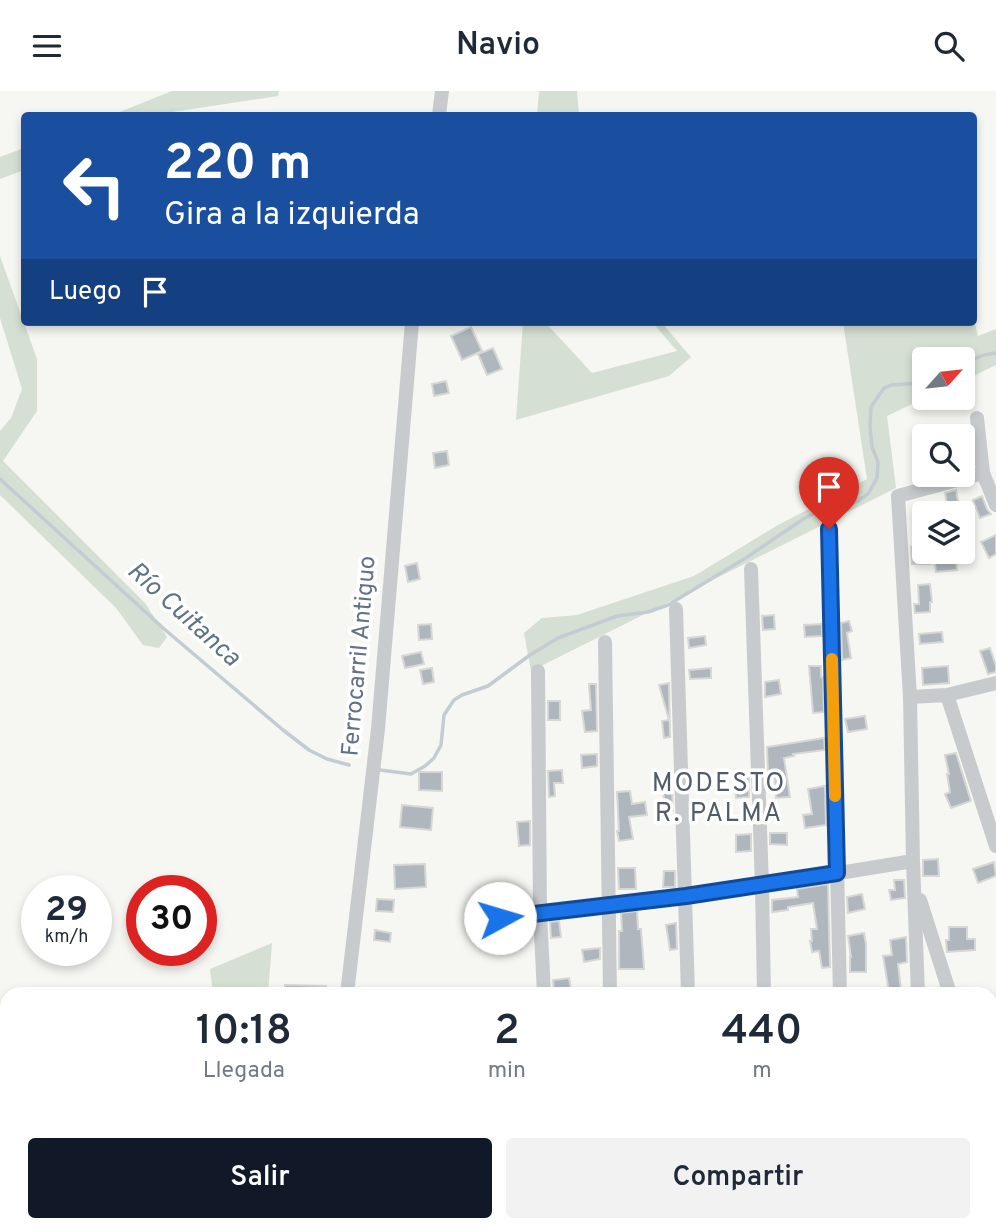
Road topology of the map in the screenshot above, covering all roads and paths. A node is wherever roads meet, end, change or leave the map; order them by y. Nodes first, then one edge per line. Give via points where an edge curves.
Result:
1 (442, 91) edge
2 (439, 112) edge
3 (412, 326) edge
4 (977, 418) dead end
5 (983, 473) junction
6 (996, 506) edge
7 (829, 529) dead end
8 (751, 569) dead end
9 (676, 608) dead end
10 (605, 642) dead end
11 (538, 671) dead end
12 (996, 683) edge
13 (947, 695) junction
14 (910, 697) junction
15 (996, 846) edge
16 (914, 861) junction
17 (837, 873) junction
18 (914, 882) junction
19 (762, 886) junction
20 (686, 896) junction
21 (609, 906) junction
22 (540, 914) junction
23 (500, 918) dead end
24 (348, 987) edge
25 (544, 987) edge
26 (610, 987) edge
27 (688, 987) edge
28 (764, 987) edge
29 (840, 987) edge
30 (918, 987) edge
31 (948, 987) edge

1 - 2 street
3 - 24 street, Ferrocarril Antiguo via 378,729
4 - 5 street
5 - 6 street
5 - 14 street via 898,496
7 - 17 street
8 - 19 street
9 - 20 street
10 - 21 street
11 - 22 street
12 - 13 street
13 - 14 street
13 - 15 street
14 - 16 street
16 - 17 street
16 - 18 street
17 - 19 street
17 - 29 street
18 - 30 street
18 - 31 street
19 - 20 street
19 - 28 street
20 - 21 street
20 - 27 street
21 - 22 street
21 - 26 street
22 - 23 street
22 - 25 street

